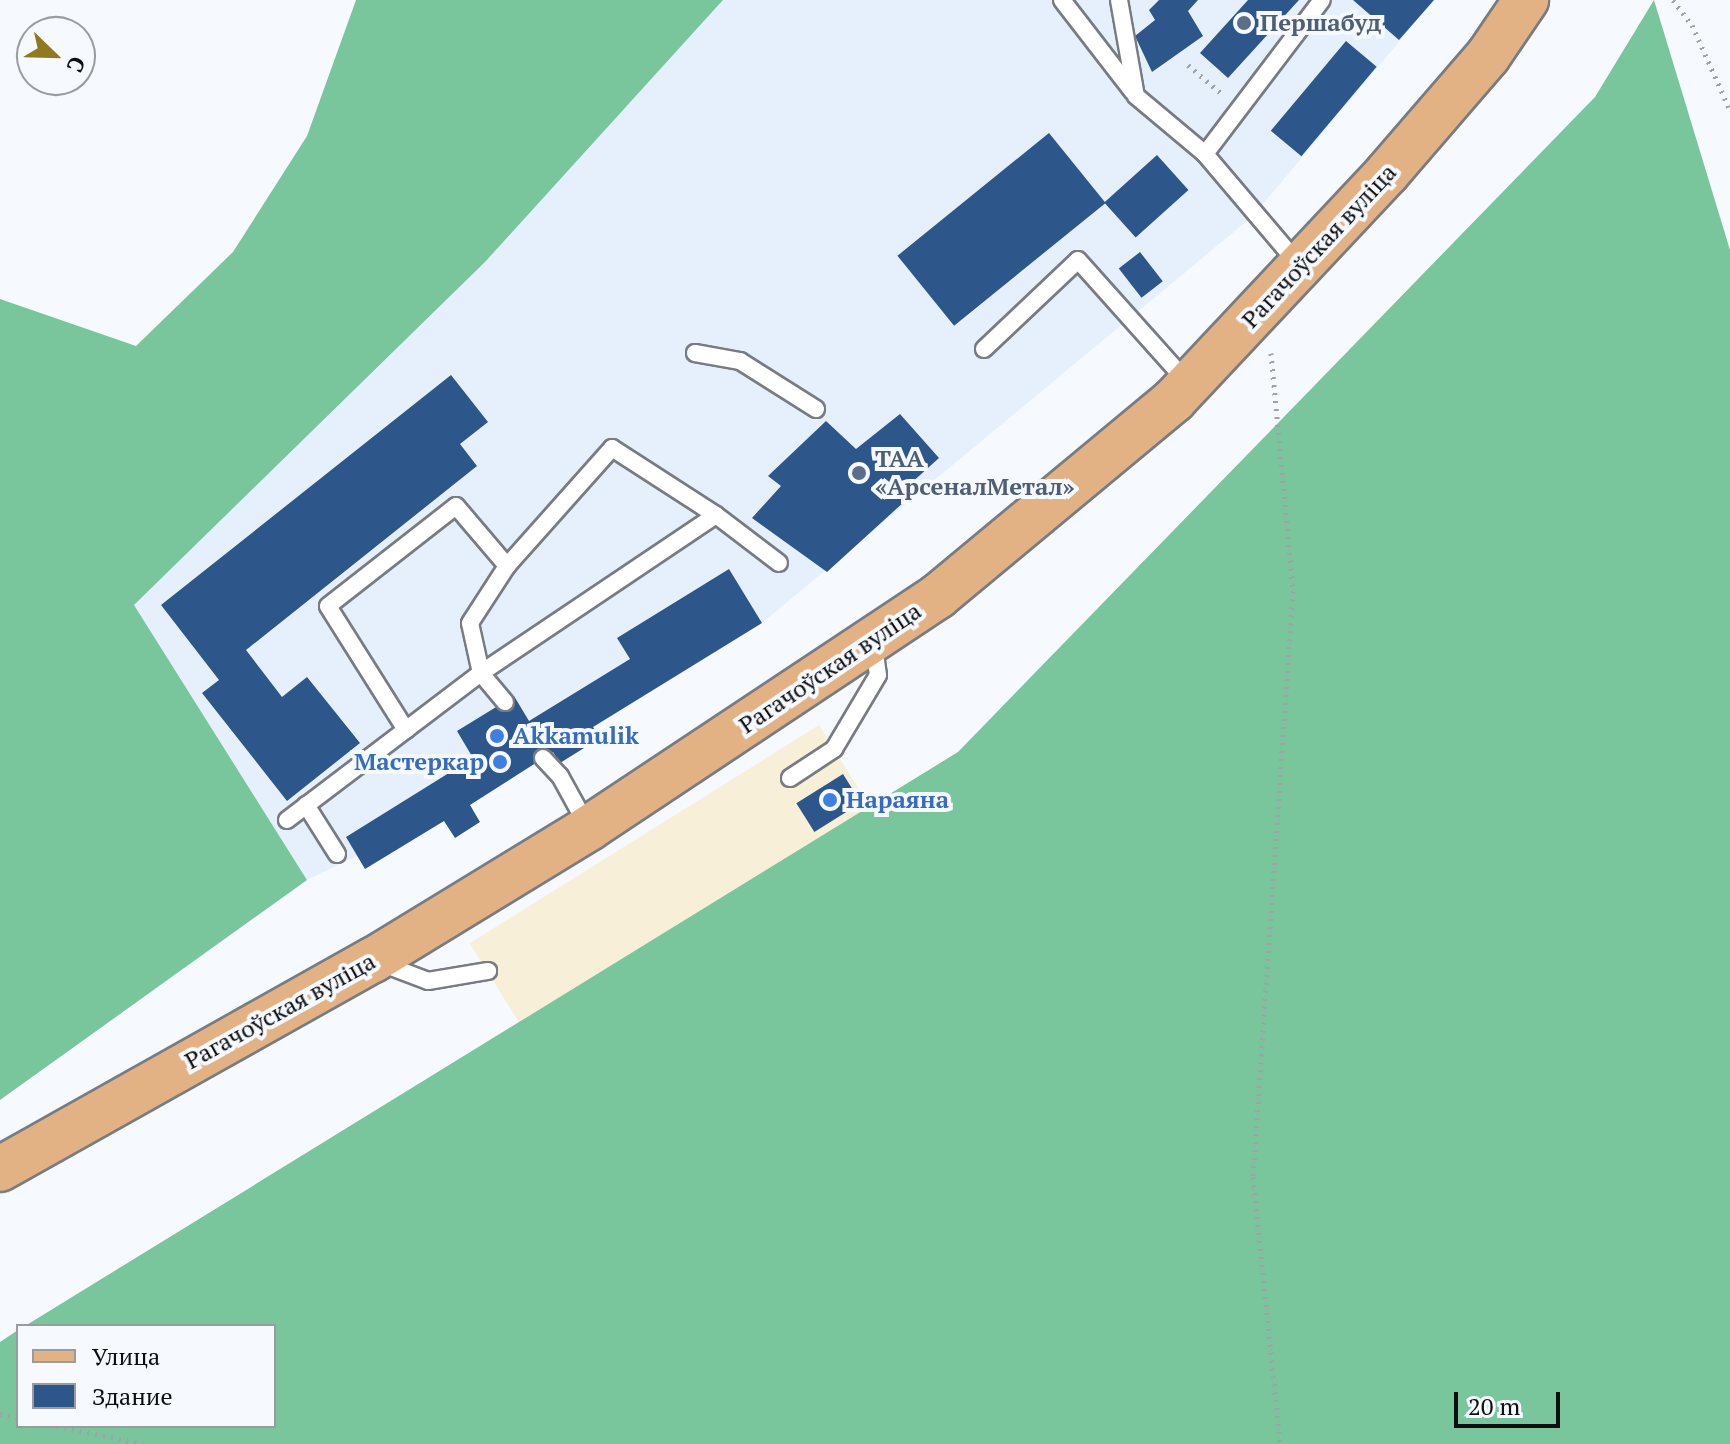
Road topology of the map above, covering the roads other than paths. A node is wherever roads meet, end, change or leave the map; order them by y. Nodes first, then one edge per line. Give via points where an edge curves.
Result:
1 (1062, 0) edge
2 (1119, 0) edge
3 (1322, 0) edge
4 (1526, 0) edge
5 (1136, 96) junction
6 (1205, 154) junction
7 (1301, 267) junction
8 (984, 349) dead end
9 (695, 353) dead end
10 (1189, 384) junction
11 (816, 409) dead end
12 (716, 515) junction
13 (779, 563) dead end
14 (507, 566) junction
15 (872, 640) junction
16 (481, 673) junction
17 (505, 702) dead end
18 (406, 730) junction
19 (543, 758) dead end
20 (790, 778) dead end
21 (306, 805) junction
22 (287, 820) dead end
23 (589, 828) junction
24 (337, 854) dead end
25 (373, 960) junction
26 (488, 971) dead end
27 (0, 1169) edge

1 - 5 lane
2 - 5 lane
3 - 6 lane
4 - 7 main road, Рагачоўская вуліца via 1488,56
5 - 6 lane
6 - 7 lane
7 - 10 main road, Рагачоўская вуліца
8 - 10 lane via 1078,260
9 - 11 lane via 740,361
10 - 15 main road, Рагачоўская вуліца via 1067,494 938,596
12 - 13 lane
12 - 14 lane via 612,448
12 - 16 lane
14 - 16 lane via 470,623
14 - 18 lane via 456,506 328,606
15 - 20 lane via 878,675 849,724 834,749
15 - 23 main road, Рагачоўская вуліца
16 - 17 lane
16 - 18 lane
18 - 21 lane
19 - 23 lane via 560,776
21 - 22 lane
21 - 24 lane
23 - 25 main road, Рагачоўская вуліца
25 - 26 lane via 428,981
25 - 27 main road, Рагачоўская вуліца

